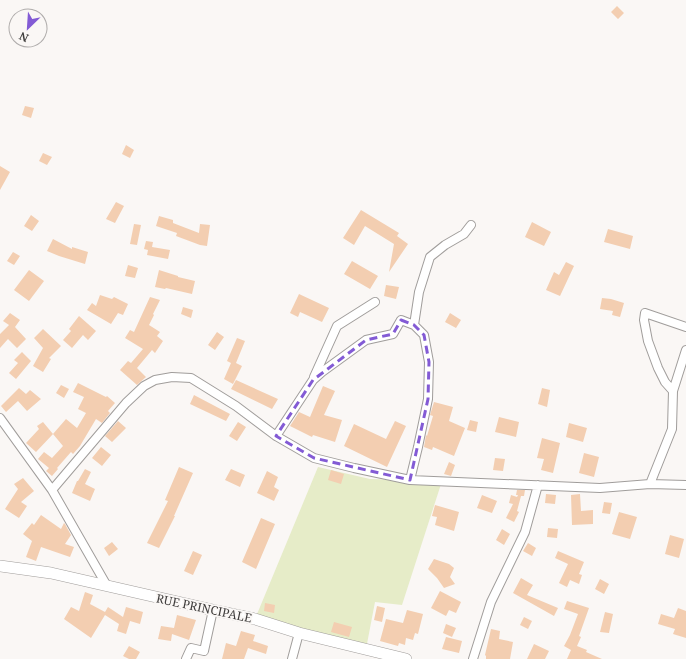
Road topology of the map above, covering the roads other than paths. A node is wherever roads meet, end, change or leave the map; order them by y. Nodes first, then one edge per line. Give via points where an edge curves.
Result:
1 (471, 225) dead end
2 (376, 302) dead end
3 (414, 325) junction
4 (686, 327) edge
5 (686, 350) edge
6 (313, 380) junction
7 (673, 391) junction
8 (0, 418) edge
9 (276, 436) junction
10 (410, 480) junction
11 (650, 484) junction
12 (538, 485) junction
13 (686, 485) edge
14 (52, 490) junction
15 (0, 566) edge
16 (107, 586) junction
17 (213, 610) junction
18 (299, 633) junction
19 (186, 659) edge
20 (292, 659) edge
21 (406, 659) edge
22 (473, 659) edge

1 - 3 street via 464,234 430,257 419,292
2 - 6 street via 337,326
3 - 6 street via 402,320 393,334 366,340
3 - 10 street via 424,335 429,362 428,399
4 - 7 street via 646,312 644,320 648,342 665,382
5 - 7 street
6 - 9 street
7 - 11 street via 672,429
8 - 14 street
9 - 10 street via 314,458
9 - 14 street via 236,406 191,378 172,377 155,380 144,386 126,403
10 - 12 street
11 - 12 street via 600,488
11 - 13 street
12 - 22 street via 525,532 491,602
14 - 16 street
15 - 16 main road, RUE PRINCIPALE via 51,573
16 - 17 main road, RUE PRINCIPALE
17 - 18 main road, RUE PRINCIPALE via 255,619
17 - 19 street via 204,651 191,648
18 - 20 street
18 - 21 main road, RUE PRINCIPALE

